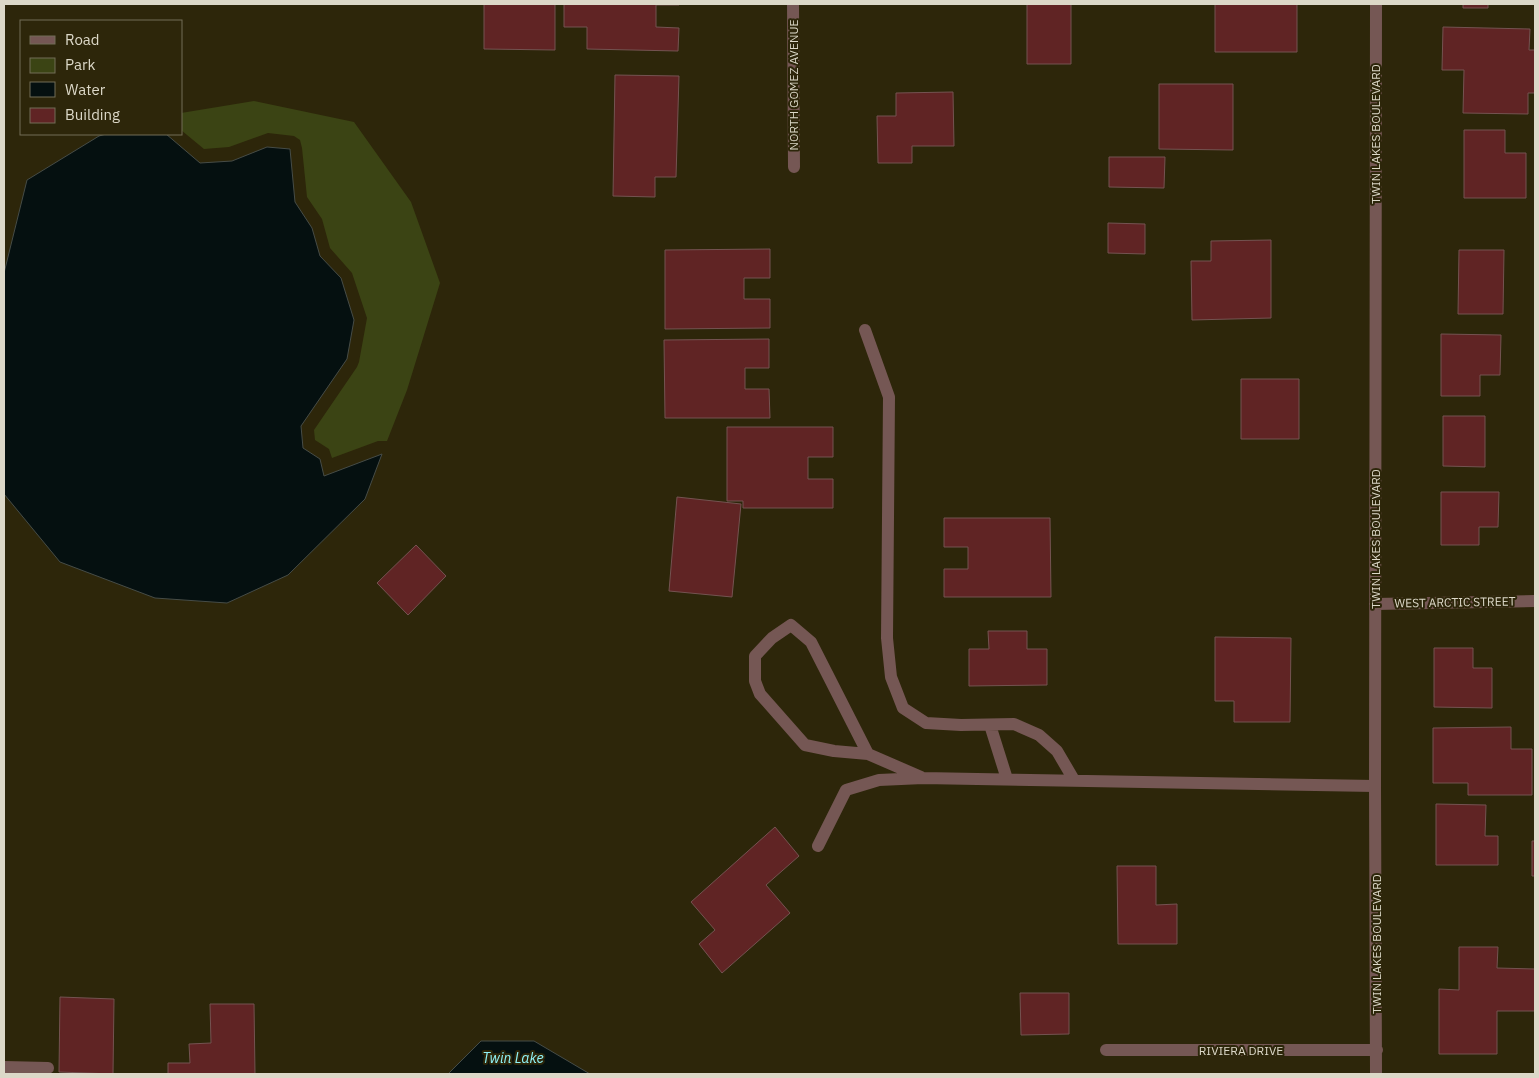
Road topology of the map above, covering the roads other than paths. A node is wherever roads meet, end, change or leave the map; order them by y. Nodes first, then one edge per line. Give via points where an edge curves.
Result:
1 (793, 4) edge
2 (1376, 4) edge
3 (794, 167) dead end
4 (865, 330) dead end
5 (1535, 601) edge
6 (1375, 604) junction
7 (990, 725) junction
8 (868, 754) junction
9 (923, 778) junction
10 (1007, 779) junction
11 (1074, 780) junction
12 (1375, 786) junction
13 (818, 846) dead end
14 (1106, 1050) dead end
15 (1377, 1050) junction
16 (4, 1067) edge
17 (48, 1068) dead end
18 (1376, 1074) edge

1 - 3 street, NORTH GOMEZ AVENUE
2 - 6 street, TWIN LAKES BOULEVARD
4 - 7 street via 889,397 887,638 891,677 903,708 926,723
5 - 6 street, WEST ARCTIC STREET
6 - 12 street, TWIN LAKES BOULEVARD
7 - 10 street
7 - 11 street via 1014,724 1039,735 1057,751
8 - 8 street via 805,745 760,694 755,681 755,656 772,638 791,625 812,642
8 - 9 street
9 - 10 street
9 - 13 street via 879,780 846,790
10 - 11 street
11 - 12 street
12 - 15 street, TWIN LAKES BOULEVARD
14 - 15 street, RIVIERA DRIVE
15 - 18 street, TWIN LAKES BOULEVARD
16 - 17 street

